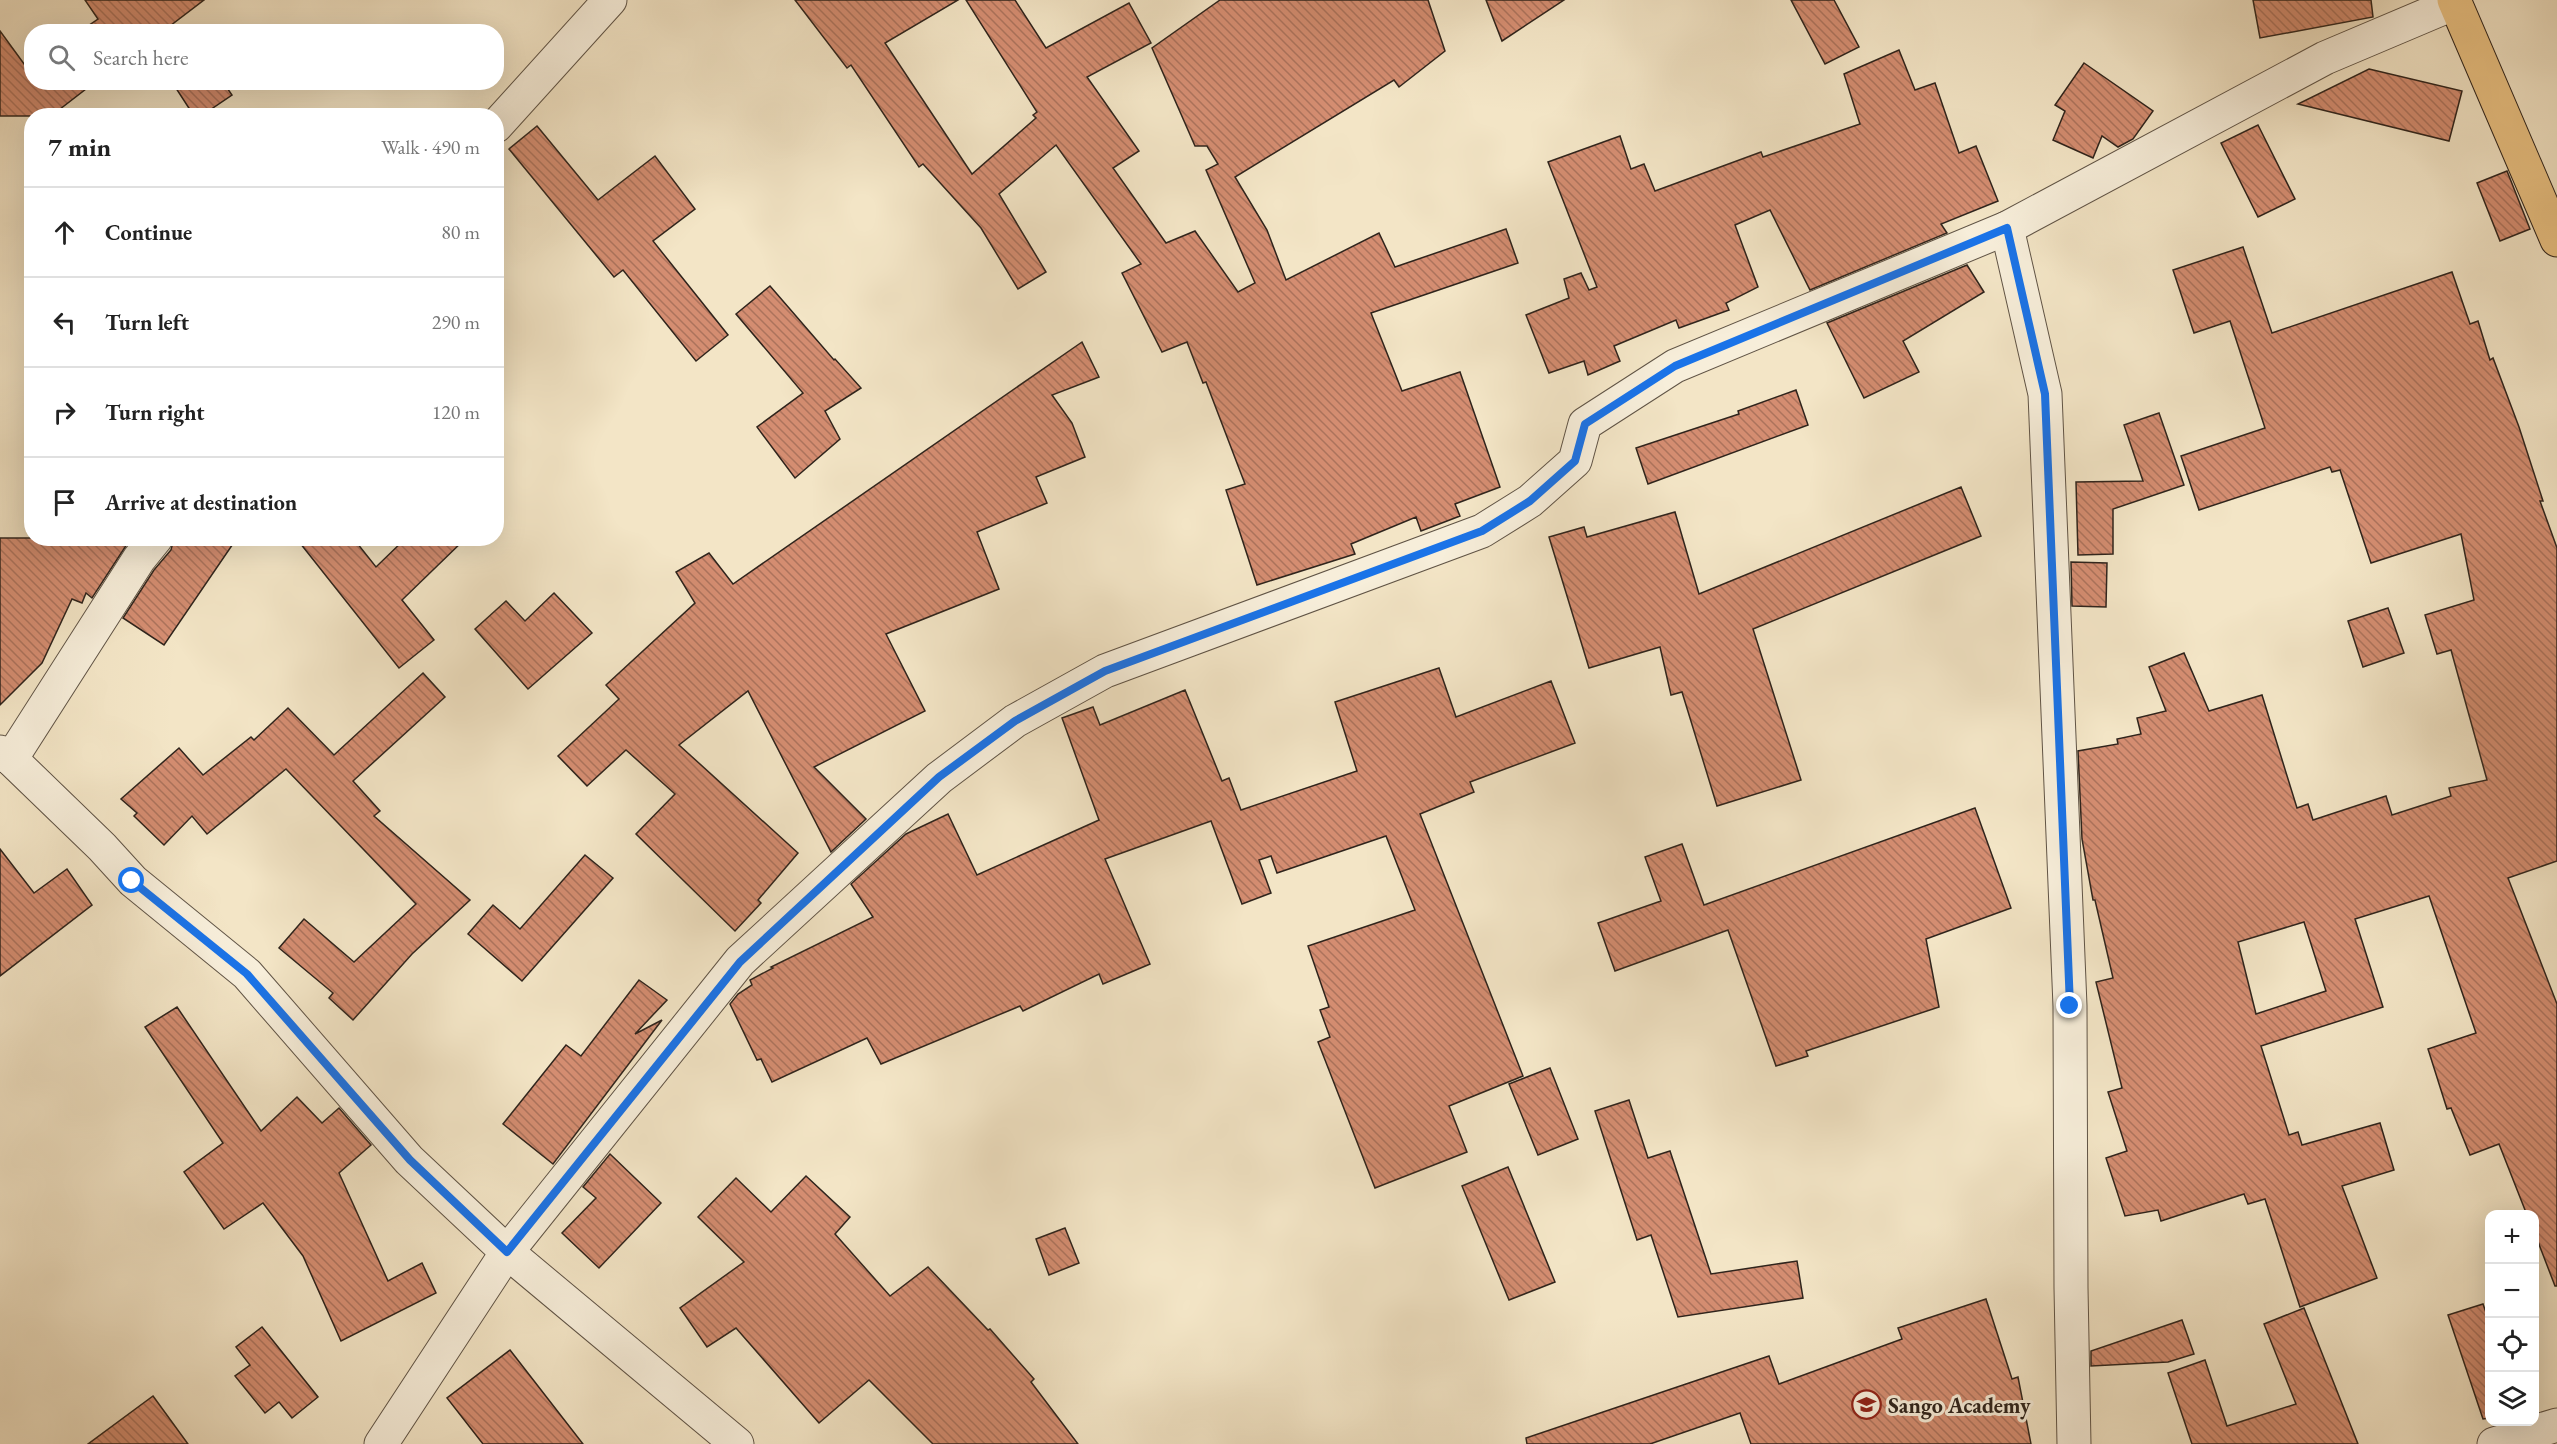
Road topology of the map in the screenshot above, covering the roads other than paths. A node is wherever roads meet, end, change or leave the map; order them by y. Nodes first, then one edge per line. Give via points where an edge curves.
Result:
1 (610, 0) edge
2 (2455, 2) edge
3 (504, 117) edge
4 (2007, 228) junction
5 (2557, 240) edge
6 (150, 546) edge
7 (5, 756) edge
8 (507, 1252) junction
9 (2557, 1425) edge
10 (381, 1444) edge
11 (737, 1444) edge
12 (2074, 1444) edge
13 (2494, 1444) edge

1 - 3 street
2 - 4 street via 2325,58
2 - 5 highway
4 - 8 street via 1675,366 1585,424 1575,461 1530,501 1482,531 1105,671 1015,721 939,777 740,962
4 - 12 street via 2045,394 2070,1006
6 - 7 street
7 - 8 street via 102,847 132,881 247,974 410,1160
8 - 10 street
8 - 11 street
9 - 13 street

